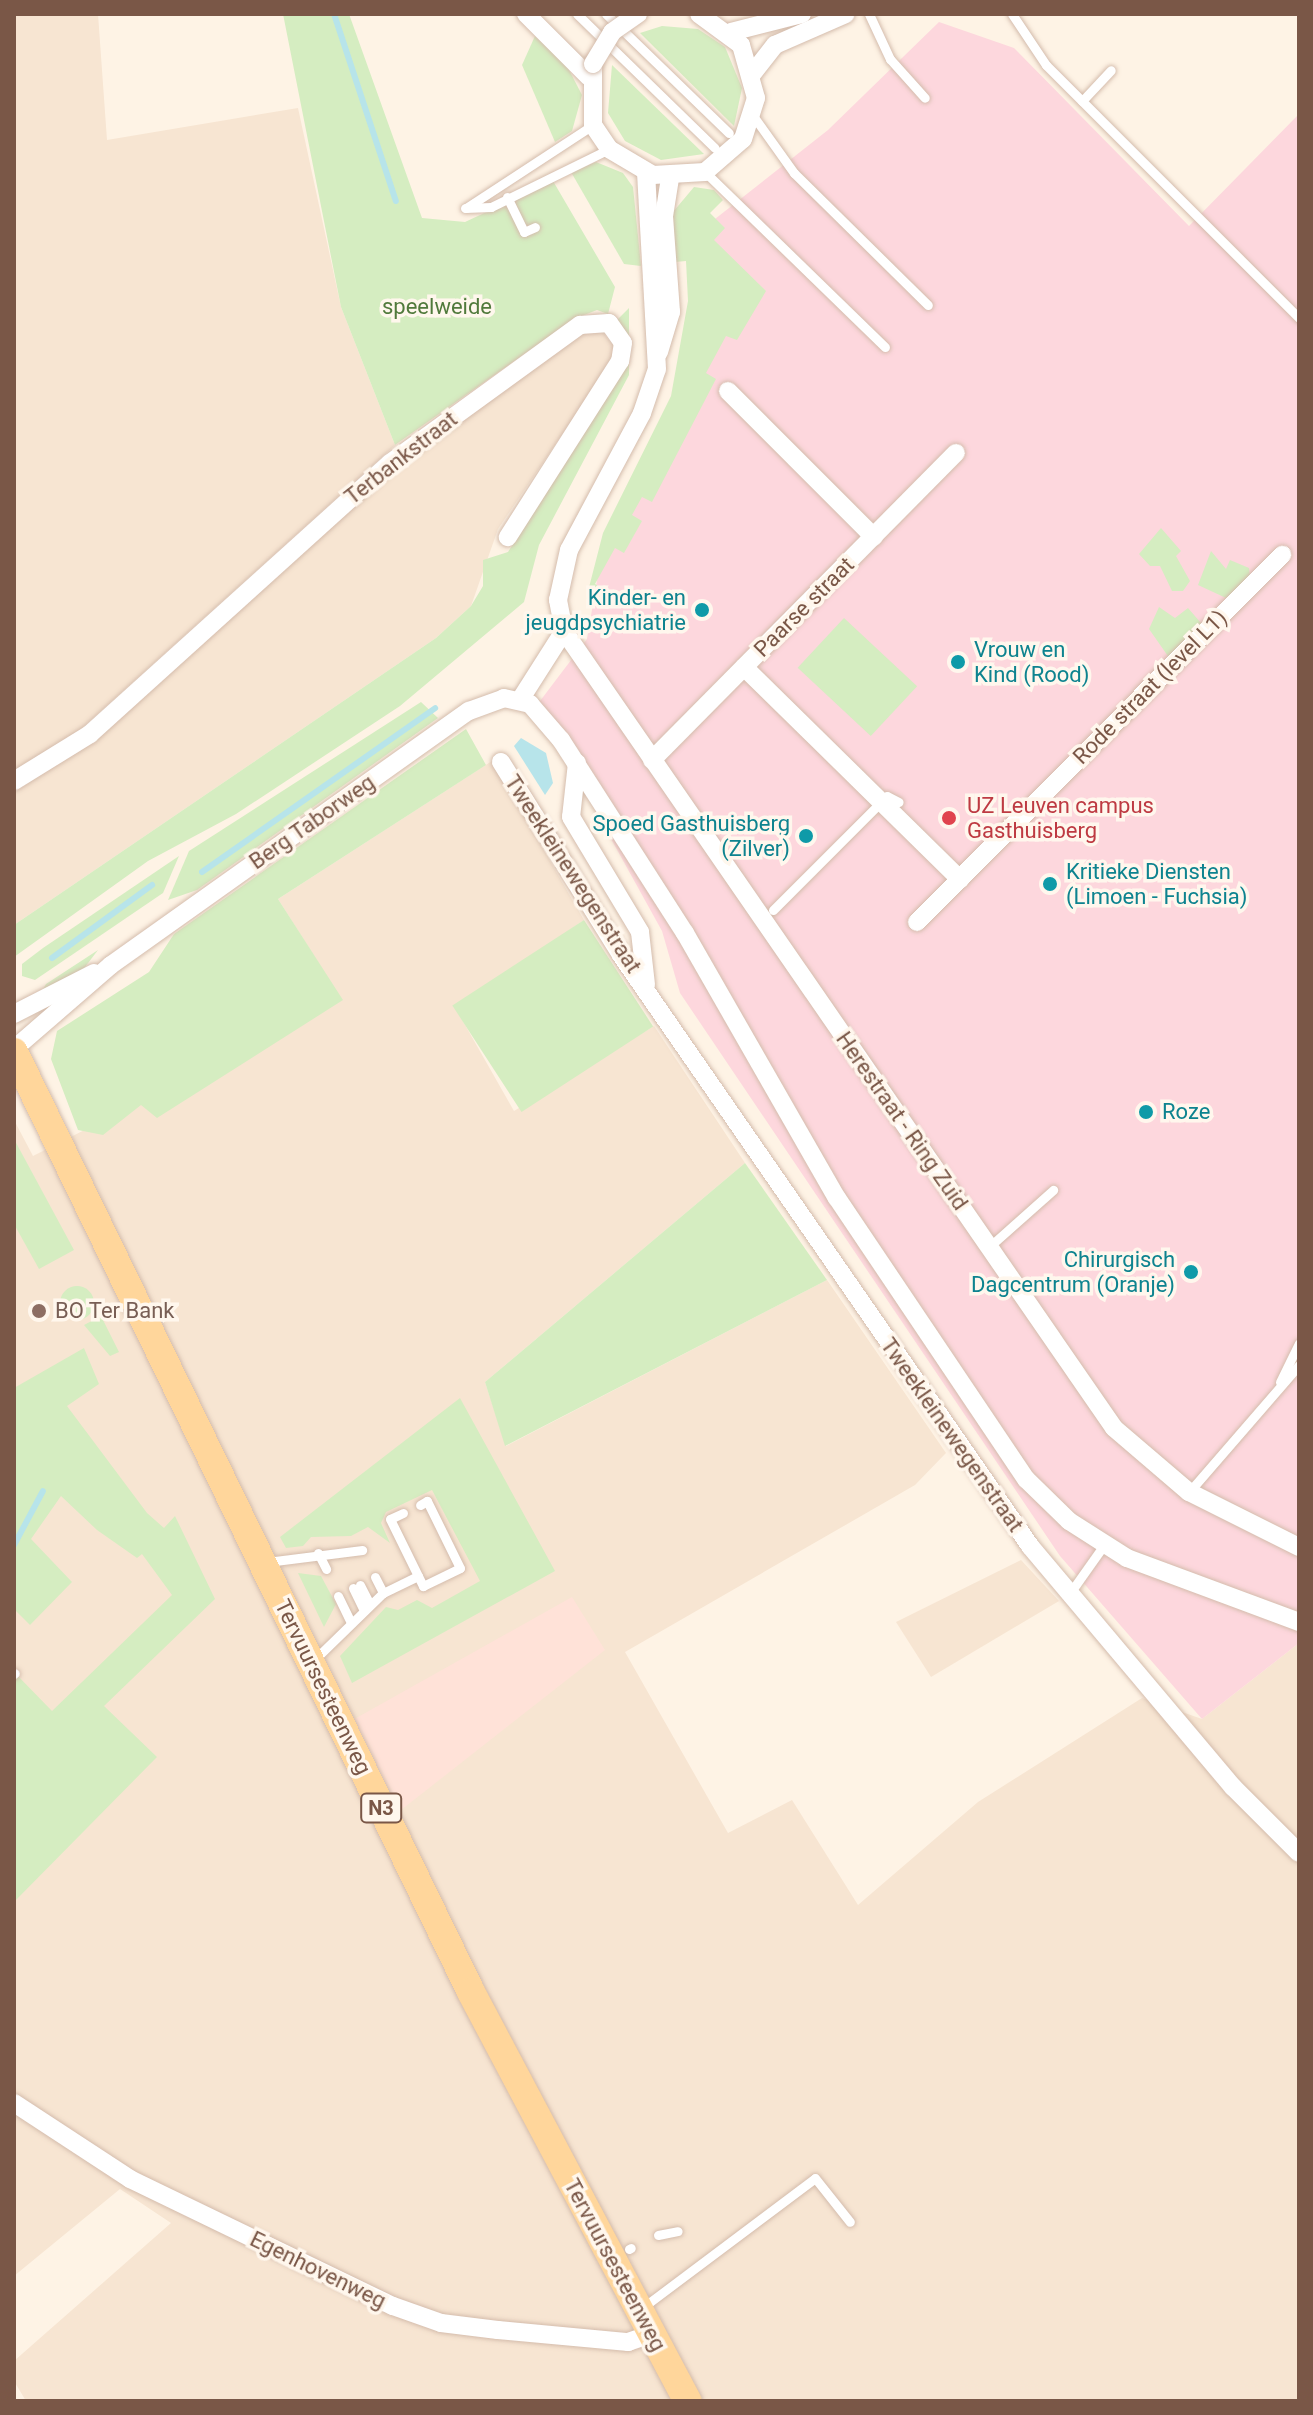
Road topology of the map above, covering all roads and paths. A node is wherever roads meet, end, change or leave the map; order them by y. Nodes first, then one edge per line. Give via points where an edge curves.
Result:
1 (526, 14) edge
2 (577, 14) edge
3 (606, 14) edge
4 (638, 14) edge
5 (699, 14) edge
6 (802, 14) edge
7 (846, 14) edge
8 (869, 14) edge
9 (1012, 14) edge
10 (731, 32) junction
11 (1111, 70) dead end
12 (591, 71) junction
13 (753, 73) junction
14 (925, 98) dead end
15 (1082, 101) junction
16 (754, 117) junction
17 (593, 125) junction
18 (729, 133) dead end
19 (715, 148) dead end
20 (609, 149) junction
21 (646, 172) junction
22 (705, 172) junction
23 (670, 177) junction
24 (507, 197) junction
25 (535, 227) dead end
26 (928, 305) dead end
27 (1299, 318) edge
28 (885, 347) dead end
29 (659, 352) junction
30 (728, 391) dead end
31 (956, 453) dead end
32 (508, 537) dead end
33 (874, 537) junction
34 (1282, 555) dead end
35 (564, 631) junction
36 (744, 667) junction
37 (520, 700) junction
38 (652, 760) junction
39 (501, 762) dead end
40 (577, 763) junction
41 (14, 781) edge
42 (899, 802) dead end
43 (960, 879) junction
44 (768, 916) junction
45 (917, 922) dead end
46 (111, 965) junction
47 (646, 985) junction
48 (14, 1014) edge
49 (14, 1050) edge
50 (1053, 1190) dead end
51 (989, 1247) junction
52 (1299, 1343) edge
53 (1299, 1365) edge
54 (1275, 1393) junction
55 (1189, 1492) junction
56 (420, 1505) dead end
57 (403, 1513) dead end
58 (409, 1527) dead end
59 (397, 1533) junction
60 (416, 1540) dead end
61 (1104, 1545) junction
62 (403, 1546) junction
63 (1299, 1547) edge
64 (362, 1550) dead end
65 (318, 1553) junction
66 (423, 1554) dead end
67 (410, 1561) junction
68 (263, 1563) junction
69 (326, 1569) dead end
70 (418, 1576) junction
71 (375, 1577) dead end
72 (357, 1586) dead end
73 (383, 1593) junction
74 (1070, 1593) junction
75 (338, 1596) dead end
76 (367, 1608) junction
77 (1299, 1622) edge
78 (351, 1623) junction
79 (311, 1662) junction
80 (1299, 1853) edge
81 (14, 2103) edge
82 (850, 2222) dead end
83 (678, 2231) dead end
84 (658, 2235) dead end
85 (645, 2322) junction
86 (688, 2401) edge

1 - 12 street
2 - 19 lane
3 - 18 lane
4 - 12 street, bridge via 612,32
5 - 10 street
6 - 10 street
7 - 13 street via 775,45
8 - 14 lane via 878,35
9 - 15 lane via 1034,53
10 - 13 street
11 - 15 lane
12 - 17 street
13 - 16 street
15 - 27 lane
16 - 22 street via 743,139
16 - 26 lane via 794,173
17 - 20 street
17 - 24 lane via 465,208
20 - 21 street
20 - 24 lane
21 - 23 street
21 - 29 street via 644,218
22 - 23 street
22 - 28 lane
23 - 29 street via 664,216 671,312
24 - 25 lane via 524,232
29 - 35 street via 642,413 569,550 558,600
30 - 33 street
31 - 33 street, Paarse straat
32 - 41 street, Terbankstraat via 620,361 622,338 606,321 580,325 390,463 90,734
33 - 36 street, Paarse straat
34 - 43 street, Rode straat (level L1)
35 - 37 street
35 - 38 street, Herestraat - Ring Zuid
36 - 38 street, Paarse straat
36 - 43 street
37 - 40 street via 539,711
37 - 46 street, Berg Taborweg via 496,698 469,711
38 - 44 street, Herestraat - Ring Zuid
39 - 47 street, Tweekleinewegenstraat
40 - 47 street, Tweekleinewegenstraat via 571,817 640,932
40 - 61 street via 837,1198 986,1421 1040,1494
42 - 44 lane via 887,796
43 - 45 street, Rode straat (level L1)
44 - 51 street, Herestraat - Ring Zuid
46 - 48 street, Berg Taborweg
46 - 49 street, Berg Taborweg
47 - 74 street, Tweekleinewegenstraat via 950,1434
49 - 68 main road, Tervuursesteenweg / N3
50 - 51 lane
51 - 55 street, Herestraat - Ring Zuid via 1114,1428
52 - 54 lane
53 - 54 lane
54 - 55 lane
55 - 63 street, Herestraat - Ring Zuid
56 - 70 lane via 427,1501 436,1530 460,1568 423,1586
57 - 59 lane via 390,1519
58 - 59 lane
59 - 62 lane
60 - 62 lane
61 - 74 lane
61 - 77 street
62 - 67 lane
64 - 65 lane
65 - 68 lane
65 - 69 lane
66 - 67 lane
67 - 70 lane
68 - 79 main road, Tervuursesteenweg / N3
70 - 73 lane
71 - 73 lane
72 - 76 lane
73 - 76 lane
74 - 80 street, Tweekleinewegenstraat
75 - 78 lane
76 - 78 lane
78 - 79 lane
79 - 85 main road, Tervuursesteenweg / N3 via 471,1992
81 - 85 street, Egenhovenweg via 130,2179 393,2306 441,2323 628,2342
82 - 85 lane via 815,2178
83 - 84 lane
85 - 86 main road, Tervuursesteenweg / N3

